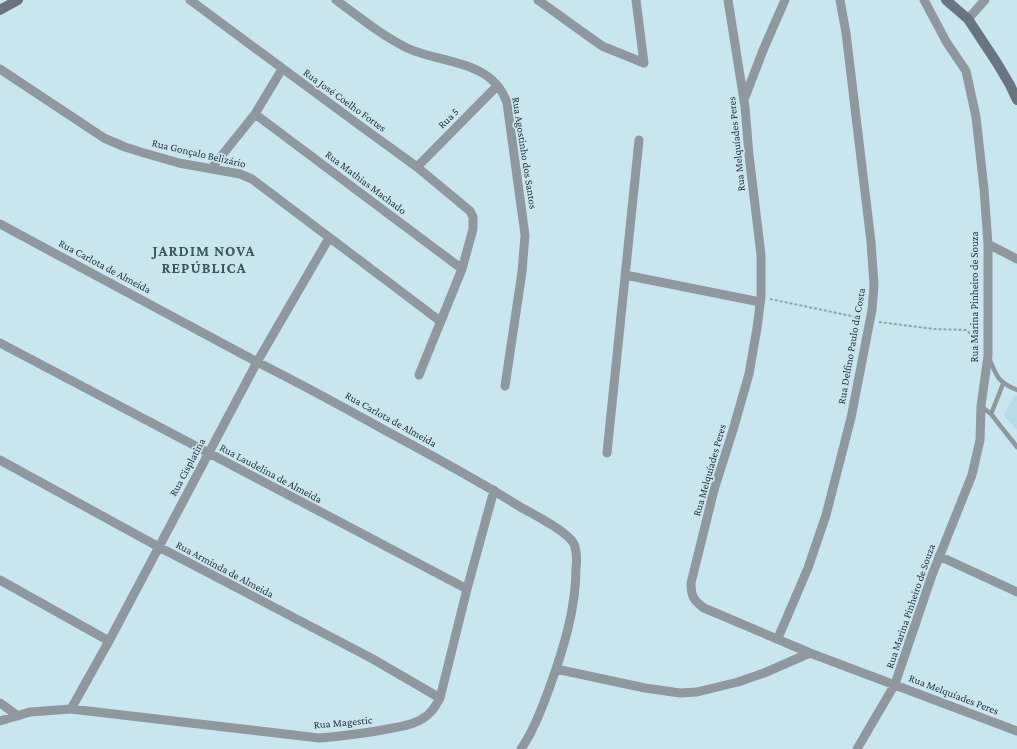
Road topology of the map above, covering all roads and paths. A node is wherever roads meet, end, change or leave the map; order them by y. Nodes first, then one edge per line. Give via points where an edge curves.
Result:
1 (18, 0) edge
2 (190, 0) edge
3 (336, 0) edge
4 (538, 0) edge
5 (636, 0) edge
6 (728, 0) edge
7 (785, 0) edge
8 (840, 0) edge
9 (924, 0) edge
10 (946, 0) edge
11 (985, 0) edge
12 (0, 10) edge
13 (968, 18) junction
14 (0, 69) edge
15 (282, 69) junction
16 (497, 86) junction
17 (1014, 86) edge
18 (744, 98) junction
19 (1017, 100) edge
20 (255, 114) junction
21 (639, 140) dead end
22 (417, 167) junction
23 (211, 169) junction
24 (0, 224) edge
25 (329, 238) junction
26 (988, 244) junction
27 (1017, 259) edge
28 (462, 269) junction
29 (625, 275) junction
30 (760, 302) junction
31 (440, 321) junction
32 (0, 343) edge
33 (988, 356) junction
34 (257, 362) junction
35 (419, 376) dead end
36 (1003, 384) junction
37 (505, 386) dead end
38 (1017, 390) edge
39 (981, 406) junction
40 (991, 414) junction
41 (1017, 447) edge
42 (208, 453) junction
43 (607, 453) dead end
44 (0, 460) edge
45 (494, 490) junction
46 (159, 547) junction
47 (940, 556) junction
48 (0, 580) edge
49 (467, 589) junction
50 (1017, 592) edge
51 (778, 638) junction
52 (109, 641) junction
53 (810, 653) junction
54 (556, 669) junction
55 (895, 684) junction
56 (440, 698) junction
57 (0, 703) edge
58 (71, 709) junction
59 (18, 716) junction
60 (0, 722) edge
61 (1017, 731) edge
62 (521, 749) edge
63 (857, 749) edge

1 - 12 street
2 - 15 street, Rua José Coelho Fortes
3 - 16 street, Rua Agostinho dos Santos via 373,28 408,48 464,64
4 - 5 street via 602,46 644,63
6 - 18 street, Rua Melquíades Peres
7 - 18 street
8 - 51 street, Rua Delfino Paulo da Costa via 871,242 874,285 872,310 851,418 826,515 808,568
9 - 26 street, Rua Marina Pinheiro de Souza via 947,43 961,62 969,81 980,150
10 - 13 street
11 - 13 street
13 - 17 street
14 - 23 street, Rua Gonçalo Belizário via 104,138 144,153
15 - 20 street
15 - 22 street, Rua José Coelho Fortes
16 - 22 street, Rua 5
16 - 37 street, Rua Agostinho dos Santos via 507,103 525,235
17 - 19 street
18 - 30 street, Rua Melquíades Peres via 761,255
20 - 23 street
20 - 28 street, Rua Mathias Machado
21 - 29 street
22 - 28 street, Rua José Coelho Fortes via 470,211 473,217 473,229
23 - 25 street, Rua Gonçalo Belizário via 240,174 252,179
24 - 34 street, Rua Carlota de Almeida
25 - 31 street, Rua Gonçalo Belizário
25 - 34 street, Rua Cisplatina
26 - 27 street
26 - 33 street, Rua Marina Pinheiro de Souza
28 - 31 street
29 - 30 street
29 - 43 street
30 - 51 street, Rua Melquíades Peres via 749,374 714,490 691,583 691,594 704,608
31 - 35 street
32 - 42 street, Rua Laudelina de Almeida
33 - 36 lane
33 - 39 street, Rua Marina Pinheiro de Souza
34 - 42 street, Rua Cisplatina
34 - 45 street, Rua Carlota de Almeida
36 - 38 lane
36 - 40 lane
39 - 40 lane
39 - 47 street, Rua Marina Pinheiro de Souza via 980,440 972,475
40 - 41 lane
42 - 46 street, Rua Cisplatina
42 - 49 street, Rua Laudelina de Almeida
44 - 46 street, Rua Arminda de Almeida
45 - 49 street, Rua Magestic
45 - 54 street, Rua Carlota de Almeida via 565,535 575,546 576,583 572,611
46 - 52 street, Rua Cisplatina
46 - 56 street, Rua Arminda de Almeida via 371,658
47 - 50 street
47 - 55 street, Rua Marina Pinheiro de Souza
48 - 52 street
49 - 56 street, Rua Magestic
51 - 53 street, Rua Melquíades Peres
52 - 58 street, Rua Cisplatina
53 - 54 street via 744,680 697,692 680,693 645,688
53 - 55 street, Rua Melquíades Peres
54 - 62 street, Rua Carlota de Almeida via 536,724
55 - 61 street, Rua Melquíades Peres
55 - 63 street, Rua Marina Pinheiro de Souza
56 - 58 street, Rua Magestic via 430,714 412,724 376,732 319,738
57 - 59 street
58 - 59 street, Rua Magestic via 30,712
59 - 60 street, Rua Magestic

